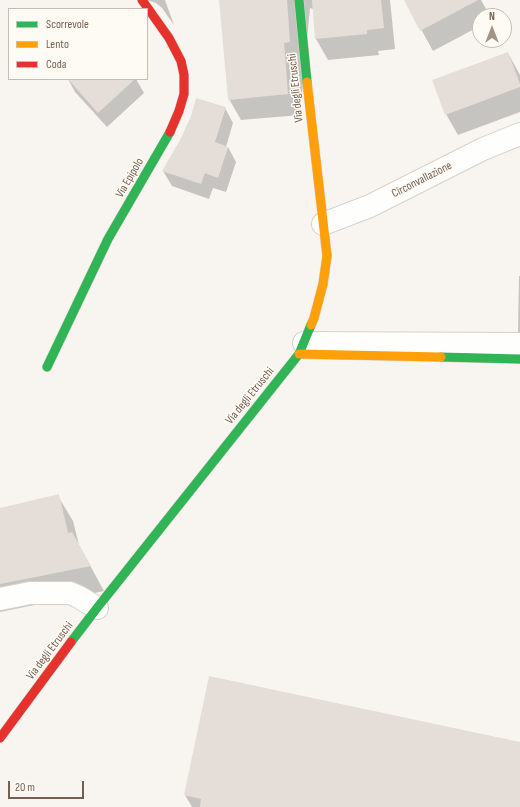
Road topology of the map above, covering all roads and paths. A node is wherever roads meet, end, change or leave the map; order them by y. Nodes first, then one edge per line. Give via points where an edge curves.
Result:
1 (299, 0) edge
2 (148, 8) edge
3 (520, 134) edge
4 (323, 224) junction
5 (520, 344) edge
6 (301, 349) junction
7 (520, 358) edge
8 (47, 367) dead end
9 (0, 599) edge
10 (97, 608) junction
11 (0, 738) edge

1 - 4 main road, Via degli Etruschi
2 - 8 main road, Via Epipolo via 169,38 181,61 184,94 169,135 108,240
3 - 4 street, Circonvallazione via 483,149 370,206
4 - 6 main road, Via degli Etruschi via 327,256 323,284 314,318
5 - 6 street
6 - 7 main road
6 - 10 main road, Via degli Etruschi
9 - 10 street via 30,593 70,593
10 - 11 main road, Via degli Etruschi

